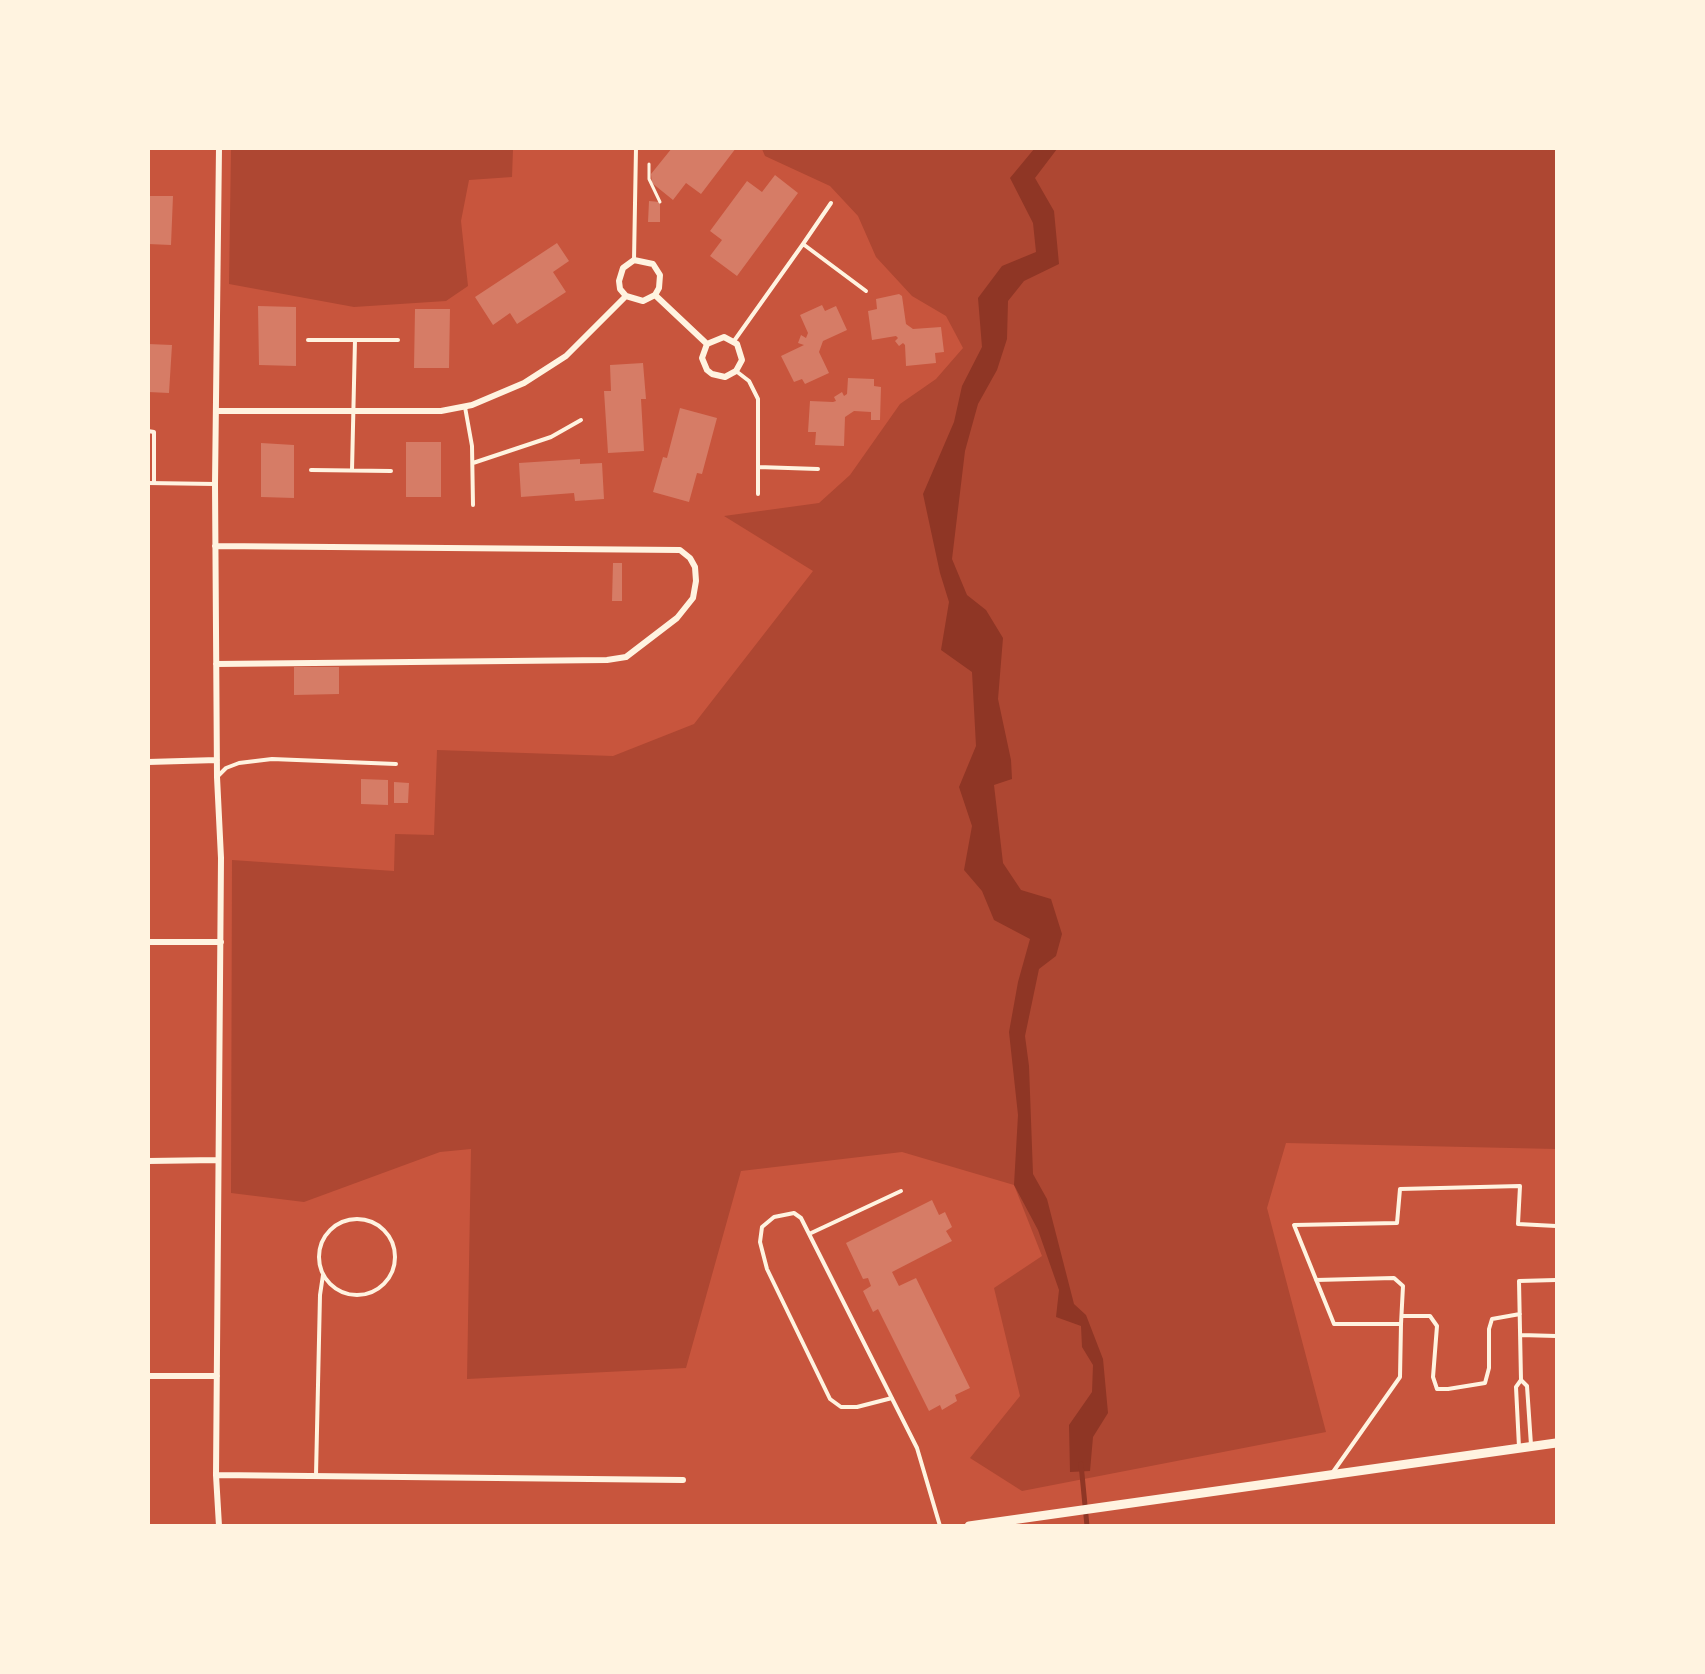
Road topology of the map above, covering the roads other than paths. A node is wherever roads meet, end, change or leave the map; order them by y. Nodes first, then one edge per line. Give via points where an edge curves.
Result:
1 (219, 148) edge
2 (636, 148) edge
3 (831, 204) dead end
4 (803, 244) junction
5 (634, 260) junction
6 (867, 291) dead end
7 (656, 295) junction
8 (626, 297) junction
9 (355, 339) junction
10 (308, 340) dead end
11 (398, 340) dead end
12 (734, 341) junction
13 (707, 344) junction
14 (736, 371) junction
15 (465, 407) junction
16 (217, 411) junction
17 (354, 411) junction
18 (581, 420) dead end
19 (148, 431) edge
20 (473, 463) junction
21 (758, 467) junction
22 (311, 470) dead end
23 (352, 470) junction
24 (818, 470) dead end
25 (391, 471) dead end
26 (151, 483) edge
27 (215, 484) junction
28 (758, 494) dead end
29 (473, 505) dead end
30 (215, 546) junction
31 (216, 664) junction
32 (217, 760) junction
33 (148, 762) edge
34 (396, 764) dead end
35 (217, 777) junction
36 (148, 942) edge
37 (221, 942) junction
38 (218, 1160) junction
39 (148, 1161) edge
40 (901, 1191) dead end
41 (1557, 1226) edge
42 (809, 1234) junction
43 (323, 1275) junction
44 (1316, 1280) junction
45 (1557, 1280) edge
46 (1520, 1314) junction
47 (1402, 1316) junction
48 (1401, 1324) junction
49 (1521, 1335) junction
50 (1557, 1336) edge
51 (148, 1376) edge
52 (217, 1376) junction
53 (1521, 1380) junction
54 (892, 1398) junction
55 (1557, 1443) edge
56 (1531, 1446) junction
57 (1519, 1447) junction
58 (1332, 1473) junction
59 (216, 1475) junction
60 (316, 1475) junction
61 (683, 1480) dead end
62 (219, 1526) edge
63 (940, 1526) edge
64 (969, 1526) edge

1 - 16 street
2 - 5 lane
3 - 4 lane
4 - 6 lane
4 - 12 lane
5 - 7 street via 647,260 658,269 661,282
5 - 8 street via 620,273 620,289
7 - 8 street via 643,301
7 - 13 street
8 - 15 street via 559,361 524,383
9 - 10 lane
9 - 11 lane
9 - 17 lane
12 - 13 street via 724,337
12 - 14 street via 742,353
13 - 14 street via 702,358 707,370 718,377
14 - 21 lane via 749,381 758,399
15 - 17 street via 441,411
15 - 20 lane
16 - 17 street
16 - 27 street
17 - 23 lane
18 - 20 lane via 551,436
19 - 26 lane via 154,432
20 - 29 lane
21 - 24 lane
21 - 28 lane
22 - 23 lane
23 - 25 lane
26 - 27 lane
27 - 30 street
30 - 31 street
30 - 31 street via 681,550 695,567 696,581 693,598 677,618 626,657
31 - 32 street
32 - 33 street
32 - 35 street
34 - 35 lane via 272,759 239,763
35 - 37 street
36 - 37 street
37 - 38 street
38 - 39 street
38 - 52 street
40 - 42 lane
41 - 44 lane via 1518,1224 1520,1186 1400,1189 1397,1223 1294,1225
42 - 54 lane
42 - 54 lane via 801,1218 783,1213 762,1227 760,1242 767,1269 830,1400 841,1407 857,1407
43 - 43 lane via 319,1249 332,1227 344,1220 363,1219 381,1226 390,1236 395,1261 392,1272 376,1291 364,1295 340,1292
43 - 60 lane
44 - 47 lane via 1394,1278 1403,1286
44 - 48 lane via 1334,1324
45 - 46 lane via 1519,1281
46 - 47 lane via 1492,1319 1485,1383 1448,1389 1437,1389 1433,1377 1437,1326 1430,1316
46 - 49 lane
47 - 48 lane
48 - 58 lane via 1400,1377
49 - 50 lane
49 - 53 lane
51 - 52 street
52 - 59 street
53 - 56 lane via 1527,1386
53 - 57 lane via 1516,1387
54 - 63 lane via 917,1448
55 - 56 street
56 - 57 street
57 - 58 street
58 - 64 street
59 - 60 street
59 - 62 street
60 - 61 street

